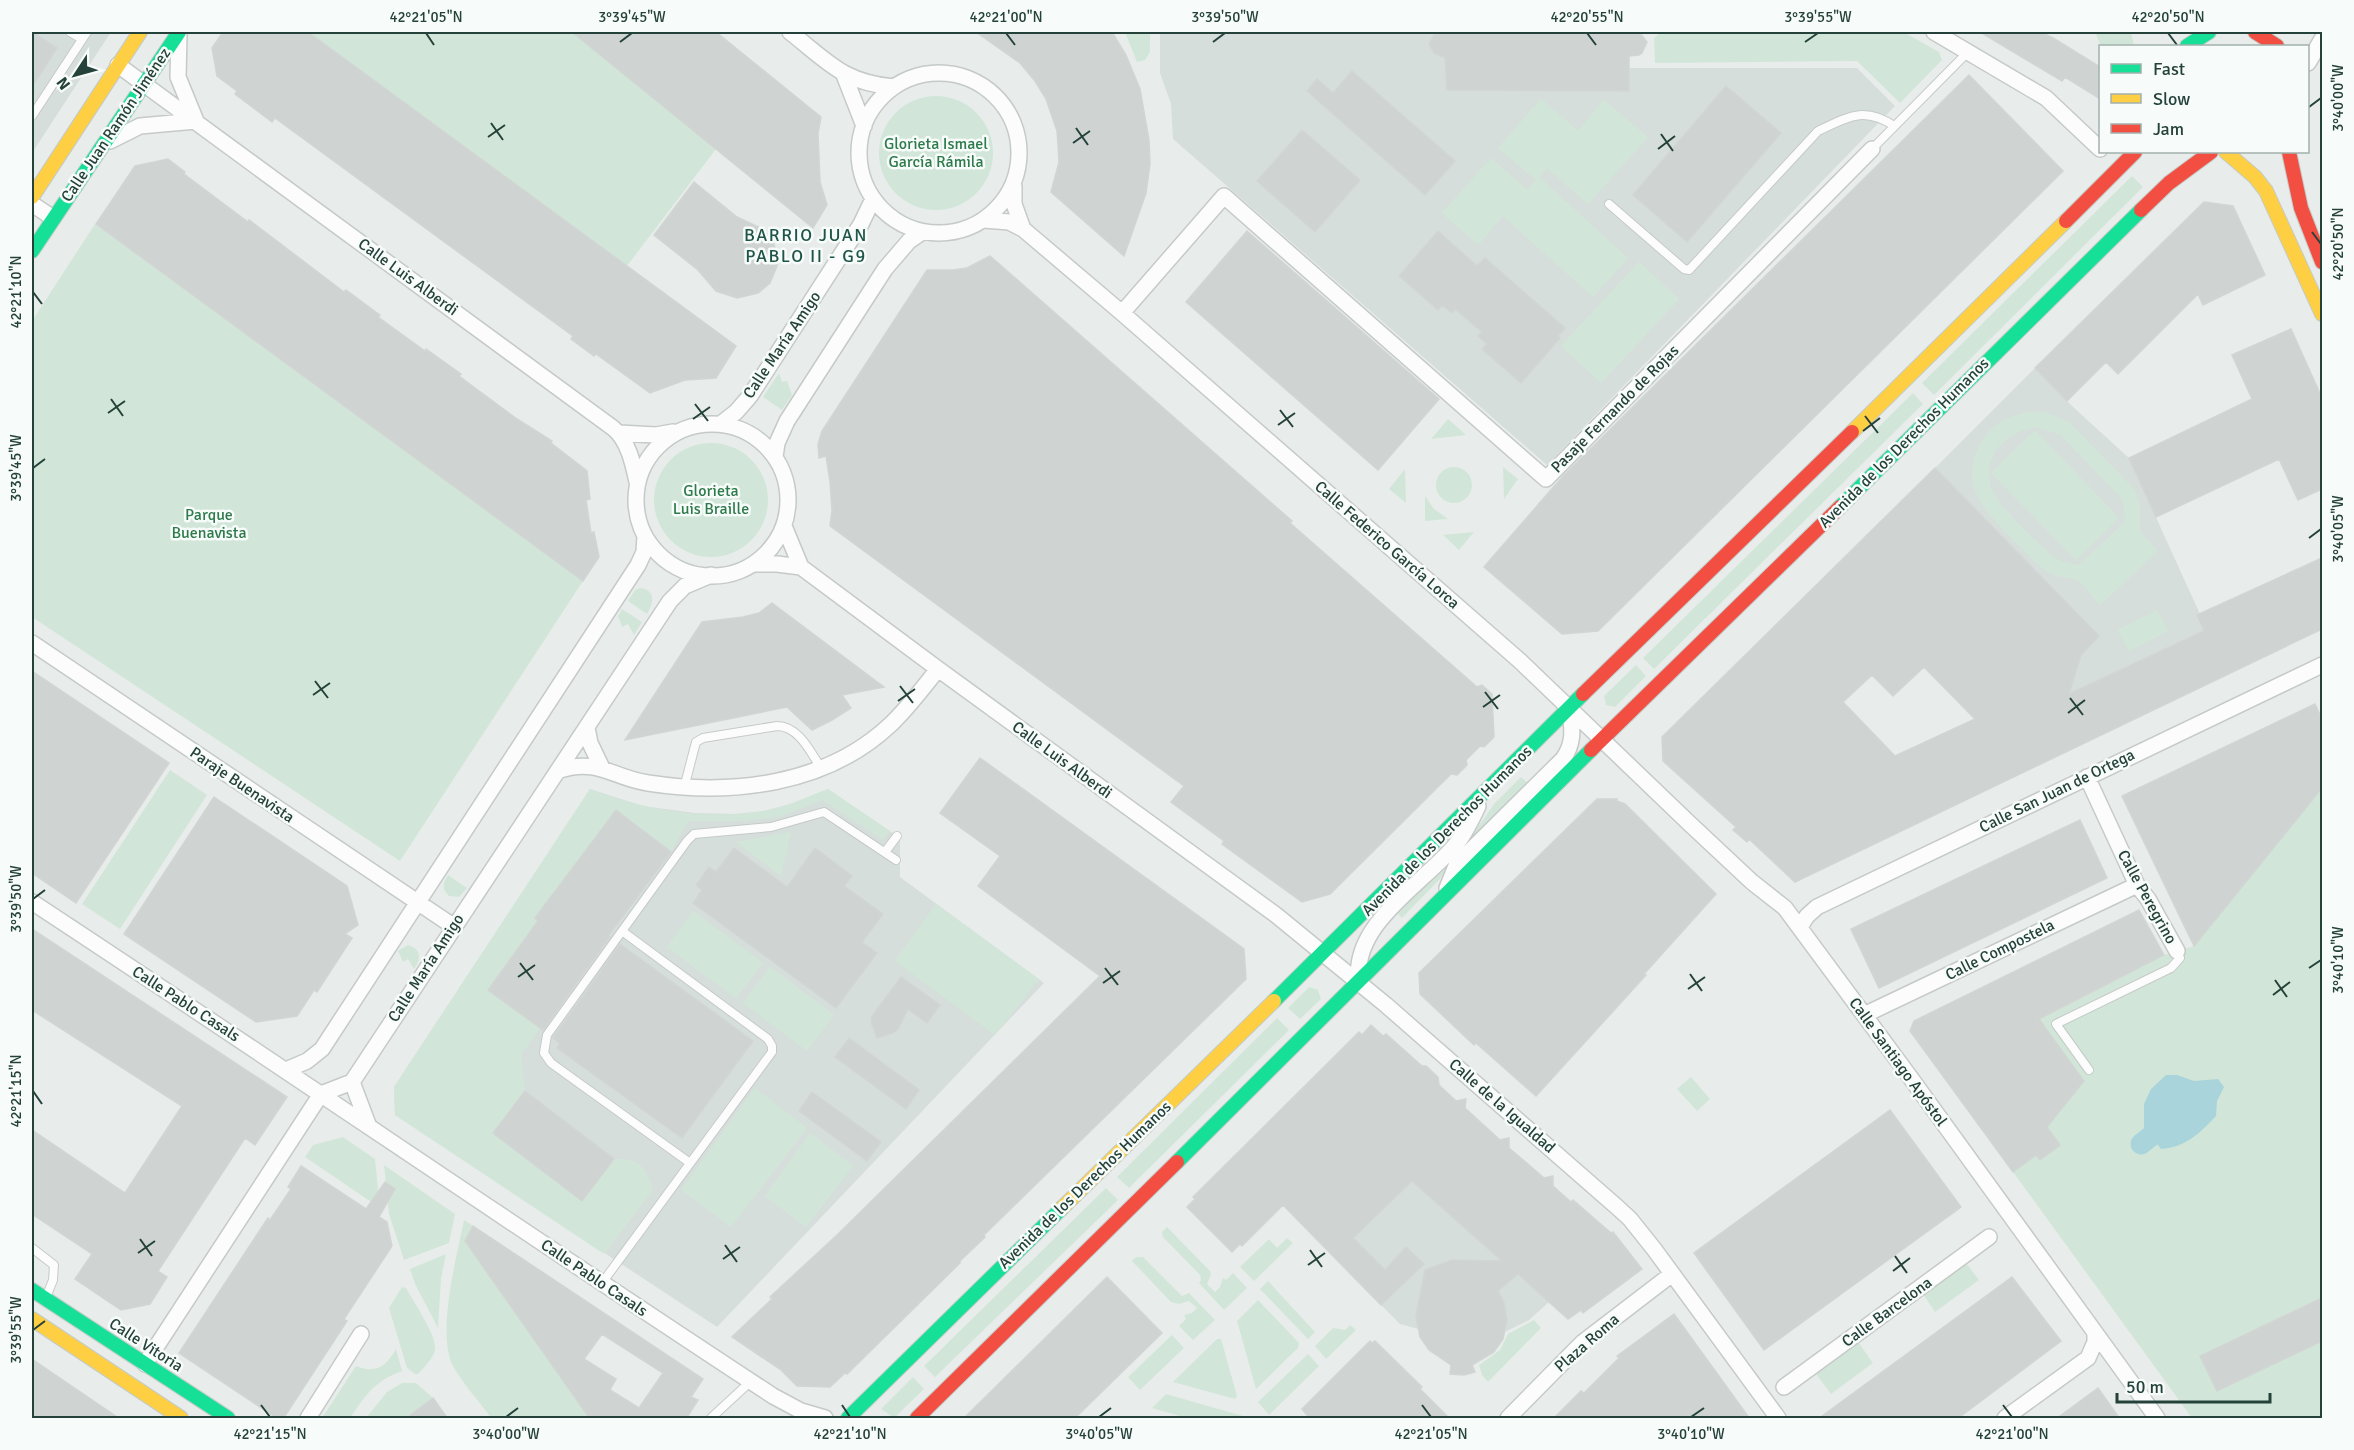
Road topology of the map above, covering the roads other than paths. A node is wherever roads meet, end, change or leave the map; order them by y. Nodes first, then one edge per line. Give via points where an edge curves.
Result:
1 (70, 32) edge
2 (87, 32) edge
3 (140, 32) edge
4 (179, 32) edge
5 (790, 32) edge
6 (1934, 32) edge
7 (2209, 32) edge
8 (2255, 32) edge
9 (82, 39) junction
10 (2322, 39) edge
11 (2182, 44) edge
12 (2275, 45) edge
13 (1968, 52) junction
14 (2309, 60) edge
15 (118, 65) junction
16 (844, 75) junction
17 (144, 84) junction
18 (894, 87) junction
19 (32, 117) edge
20 (196, 121) junction
21 (864, 126) junction
22 (1894, 126) junction
23 (102, 147) junction
24 (2099, 147) edge
25 (1872, 149) joint
26 (2105, 153) edge
27 (2134, 153) edge
28 (2210, 153) edge
29 (2227, 153) edge
30 (2289, 153) edge
31 (2120, 168) junction
32 (1014, 184) junction
33 (32, 197) edge
34 (873, 199) junction
35 (32, 204) edge
36 (1609, 204) dead end
37 (53, 218) junction
38 (984, 220) junction
39 (1023, 229) junction
40 (922, 232) junction
41 (32, 252) edge
42 (2322, 262) edge
43 (1122, 313) junction
44 (2322, 314) edge
45 (722, 423) junction
46 (681, 431) junction
47 (619, 433) junction
48 (775, 457) junction
49 (637, 482) junction
50 (784, 526) junction
51 (645, 536) junction
52 (753, 564) junction
53 (801, 567) junction
54 (711, 575) junction
55 (32, 643) edge
56 (2322, 665) edge
57 (938, 669) junction
58 (1570, 709) junction
59 (587, 728) junction
60 (1602, 740) junction
61 (602, 768) junction
62 (822, 768) junction
63 (560, 770) junction
64 (2087, 777) junction
65 (684, 788) junction
66 (1482, 796) junction
67 (897, 836) dead end
68 (885, 852) junction
69 (896, 860) dead end
70 (2137, 885) junction
71 (1443, 896) junction
72 (32, 902) edge
73 (416, 902) junction
74 (453, 926) junction
75 (1800, 927) junction
76 (622, 931) junction
77 (2177, 951) joint
78 (1323, 953) junction
79 (1359, 982) junction
80 (1864, 1015) junction
81 (286, 1070) junction
82 (2089, 1071) dead end
83 (352, 1082) junction
84 (321, 1094) junction
85 (369, 1127) junction
86 (690, 1163) junction
87 (1989, 1237) dead end
88 (32, 1248) edge
89 (1672, 1274) junction
90 (602, 1282) junction
91 (32, 1290) edge
92 (45, 1299) junction
93 (32, 1319) edge
94 (2095, 1333) junction
95 (361, 1334) dead end
96 (145, 1364) junction
97 (750, 1382) junction
98 (1784, 1387) dead end
99 (181, 1419) edge
100 (228, 1419) edge
101 (308, 1419) edge
102 (711, 1419) edge
103 (825, 1419) edge
104 (848, 1419) edge
105 (917, 1419) edge
106 (1508, 1419) edge
107 (1778, 1419) edge
108 (2005, 1419) edge
109 (2157, 1419) edge

1 - 9 lane
2 - 9 lane
3 - 15 main road, Calle Juan Ramón Jiménez
4 - 17 main road, Calle Juan Ramón Jiménez
4 - 20 street via 178,77
5 - 16 street
6 - 13 street
7 - 11 main road
8 - 12 main road
9 - 19 lane
10 - 14 street
13 - 22 lane, Pasaje Fernando de Rojas
13 - 24 street via 2046,98
15 - 17 street, Calle Luis Alberdi
15 - 33 main road, Calle Juan Ramón Jiménez
16 - 18 street
16 - 21 street
17 - 20 street, Calle Luis Alberdi
17 - 23 main road, Calle Juan Ramón Jiménez
18 - 21 street via 874,107
18 - 32 street via 920,75 947,72 971,78 992,93 1016,131 1019,148
20 - 23 street via 140,126
20 - 47 street, Calle Luis Alberdi
21 - 34 street via 860,163
22 - 25 lane, Pasaje Fernando de Rojas
22 - 36 lane via 1873,114 1840,120 1818,131 1689,270
23 - 37 main road, Calle Juan Ramón Jiménez
25 - 43 street, Pasaje Fernando de Rojas via 1546,479 1224,196
26 - 31 street
27 - 31 main road, Avenida de los Derechos Humanos
28 - 60 main road, Avenida de los Derechos Humanos via 2169,183 2092,257
29 - 44 main road via 2266,191
30 - 42 main road via 2298,206
31 - 58 main road, Avenida de los Derechos Humanos
32 - 38 street via 998,208
32 - 39 street via 1014,204
34 - 40 street via 902,224
34 - 45 street, Calle María Amigo via 861,224 750,396
35 - 37 street, Calle Juan Ramón Jiménez
37 - 41 main road, Calle Juan Ramón Jiménez
38 - 39 street, Calle Federico García Lorca via 1009,222
38 - 40 street via 959,231
39 - 43 street, Calle Federico García Lorca
40 - 48 street via 885,269 787,421
43 - 58 street, Calle Federico García Lorca
45 - 46 street
45 - 48 street via 749,434
46 - 47 street via 656,435
46 - 49 street via 652,451
47 - 49 street, Calle Luis Alberdi
48 - 50 street via 786,487
49 - 51 street via 638,511
50 - 52 street via 775,545
50 - 53 street
51 - 54 street via 654,549 680,568
51 - 73 street via 638,565
52 - 53 street
52 - 54 street via 736,572
53 - 57 street, Calle Luis Alberdi
54 - 59 street, Calle María Amigo via 677,592
55 - 73 street, Paraje Buenavista
56 - 64 street, Calle San Juan de Ortega
57 - 62 street via 888,727
57 - 78 street, Calle Luis Alberdi
58 - 60 street
58 - 66 main road, Avenida de los Derechos Humanos
58 - 71 street via 1573,736 1563,759 1456,866
59 - 61 street
59 - 63 street, Calle María Amigo
60 - 71 main road, Avenida de los Derechos Humanos
60 - 75 street, Calle Santiago Apóstol via 1752,882 1785,908
61 - 63 street via 587,765
61 - 65 street via 636,781
62 - 65 street via 757,785 715,790
62 - 65 lane via 792,730 777,726 696,742
63 - 74 street, Calle María Amigo
64 - 70 street, Calle Peregrino
64 - 75 street, Calle San Juan de Ortega via 1817,907
66 - 78 main road, Avenida de los Derechos Humanos
66 - 79 street via 1457,843 1371,932 1359,956
67 - 68 lane
68 - 69 lane
68 - 76 lane via 824,812 771,827 694,834
70 - 77 street, Calle Peregrino
70 - 80 street, Calle Compostela
71 - 79 main road, Avenida de los Derechos Humanos
72 - 81 street, Calle Pablo Casals
73 - 74 street, Paraje Buenavista
73 - 81 street via 322,1049 308,1061
74 - 83 street, Calle María Amigo
75 - 80 street, Calle Santiago Apóstol
76 - 86 lane via 547,1035 544,1053 551,1063
76 - 86 lane via 772,1046 772,1052
77 - 82 lane via 2180,958 2171,968 2056,1024
78 - 79 street
78 - 104 main road, Avenida de los Derechos Humanos
79 - 89 street, Calle de la Igualdad via 1617,1206
79 - 105 main road, Avenida de los Derechos Humanos
80 - 94 street, Calle Santiago Apóstol
81 - 84 street, Calle Pablo Casals
83 - 84 street
83 - 85 street
84 - 85 street, Calle Pablo Casals
84 - 96 street
85 - 90 street, Calle Pablo Casals
86 - 90 lane
87 - 98 street, Calle Barcelona
88 - 92 lane via 54,1265
89 - 106 street, Plaza Roma via 1582,1343
89 - 107 street, Calle de la Igualdad
90 - 97 street, Calle Pablo Casals
91 - 92 main road, Calle Vitoria
92 - 96 main road, Calle Vitoria
93 - 99 main road
94 - 108 street via 2088,1358
94 - 109 street, Calle Santiago Apóstol
95 - 101 street
96 - 100 main road, Calle Vitoria
97 - 102 lane
97 - 103 street, Calle Pablo Casals via 789,1406

